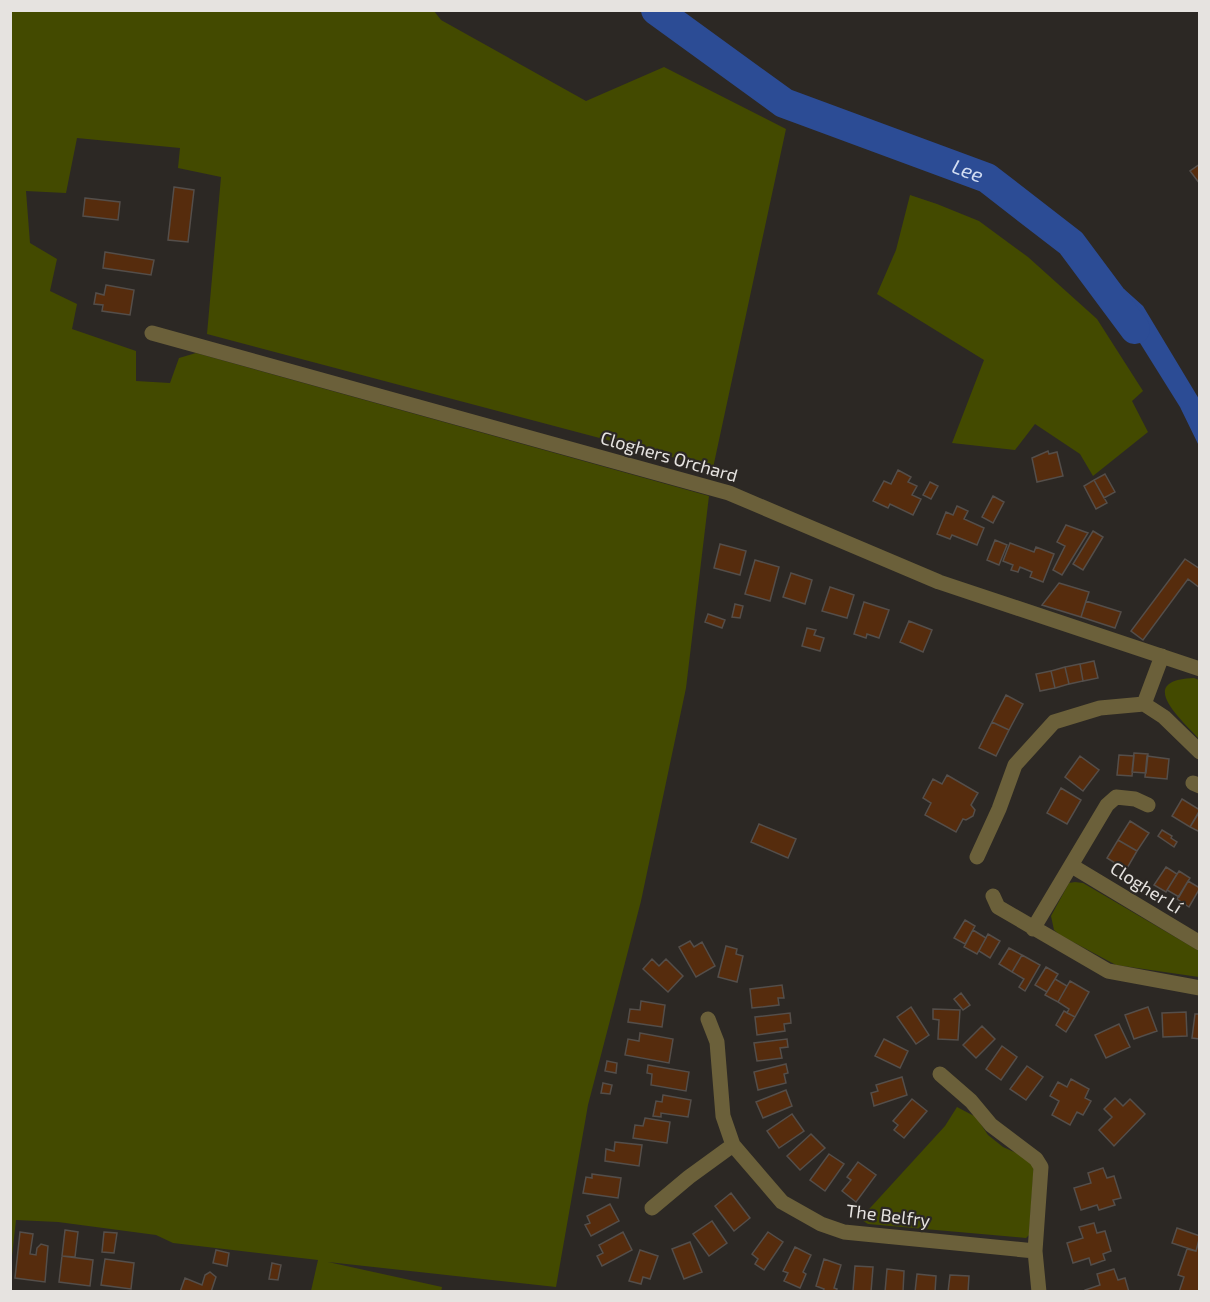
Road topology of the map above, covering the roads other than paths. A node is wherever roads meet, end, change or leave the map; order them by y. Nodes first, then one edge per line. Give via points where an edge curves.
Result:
1 (152, 333) dead end
2 (1162, 656) junction
3 (1200, 669) edge
4 (1144, 704) junction
5 (1200, 752) edge
6 (1148, 805) dead end
7 (977, 857) dead end
8 (1072, 866) junction
9 (993, 896) dead end
10 (1033, 929) junction
11 (1200, 943) edge
12 (1200, 988) edge
13 (708, 1019) dead end
14 (940, 1074) dead end
15 (734, 1145) junction
16 (652, 1208) dead end
17 (1035, 1251) junction
18 (1039, 1292) edge

1 - 2 street, Cloghers Orchard via 729,493 939,582
2 - 3 street, Cloghers Orchard
2 - 4 street
4 - 5 street via 1164,717
4 - 7 street via 1100,708 1054,722 1015,765
6 - 8 street via 1116,797 1107,805
8 - 10 street
8 - 11 street, Clogher Lí
9 - 10 street via 998,907
10 - 12 street via 1108,971
13 - 15 street, The Belfry via 717,1042 723,1116
14 - 17 street via 1041,1167
15 - 16 street
15 - 17 street, The Belfry via 782,1202 844,1232
17 - 18 street

